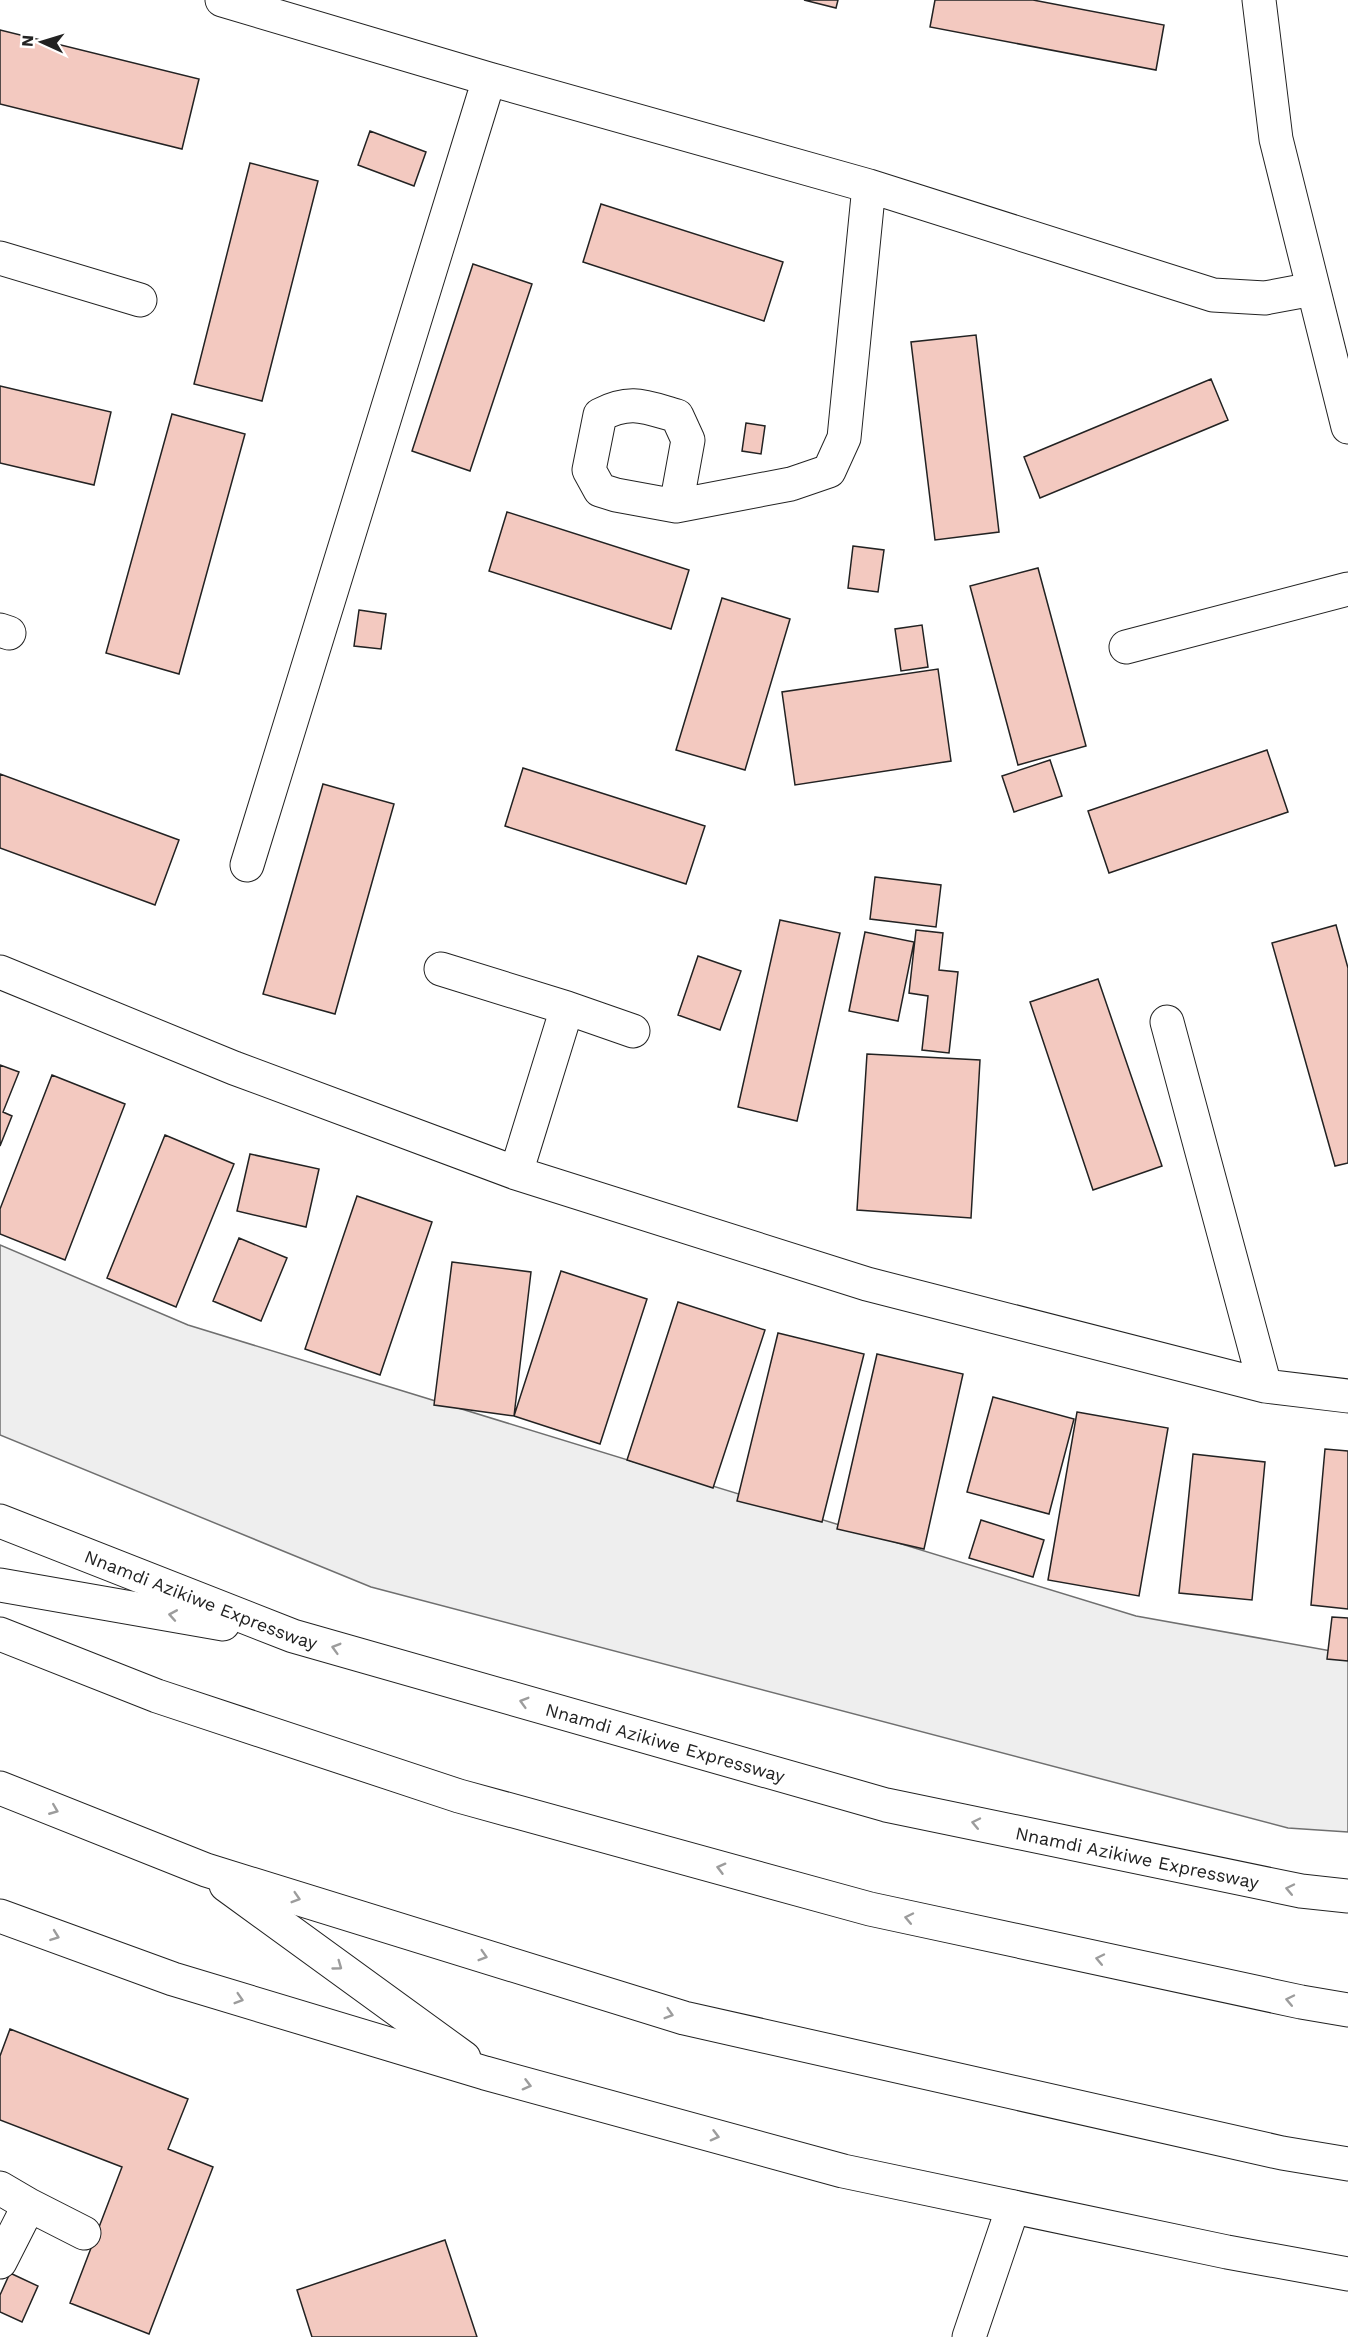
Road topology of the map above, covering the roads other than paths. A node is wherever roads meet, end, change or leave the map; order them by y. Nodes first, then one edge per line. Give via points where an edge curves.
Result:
1 (222, 0) edge
2 (1259, 0) edge
3 (489, 80) junction
4 (869, 186) junction
5 (0, 258) edge
6 (1313, 289) junction
7 (140, 300) dead end
8 (1348, 427) edge
9 (676, 506) dead end
10 (1348, 589) edge
11 (1126, 647) dead end
12 (247, 865) dead end
13 (441, 969) dead end
14 (0, 972) edge
15 (567, 1008) junction
16 (1167, 1022) dead end
17 (633, 1031) dead end
18 (516, 1173) junction
19 (1265, 1386) junction
20 (1348, 1396) edge
21 (0, 1521) edge
22 (0, 1585) edge
23 (0, 1634) edge
24 (293, 1636) junction
25 (0, 1788) edge
26 (206, 1870) junction
27 (1348, 1896) edge
28 (0, 1916) edge
29 (1348, 2010) edge
30 (485, 2073) junction
31 (1348, 2164) edge
32 (0, 2188) edge
33 (29, 2205) junction
34 (1013, 2207) junction
35 (84, 2233) dead end
36 (0, 2262) edge
37 (1348, 2274) edge
38 (969, 2337) edge

1 - 3 main road
2 - 6 main road via 1276,139
3 - 4 main road
3 - 12 main road
4 - 6 main road via 1213,295 1265,298
4 - 9 main road via 844,438 829,471 790,484
5 - 7 main road
6 - 8 main road
10 - 11 main road
13 - 15 main road
14 - 18 main road via 234,1068
15 - 17 main road
15 - 18 main road
16 - 19 main road
18 - 19 main road via 867,1284
19 - 20 main road
21 - 24 main road, Nnamdi Azikiwe Expressway
24 -> 22 main road
29 -> 23 main road via 870,1909 459,1796 156,1696
27 -> 24 main road, Nnamdi Azikiwe Expressway via 1301,1891 886,1804
25 -> 26 main road
26 -> 30 main road
26 -> 31 main road via 684,2018 1282,2153
28 -> 30 main road via 173,1979
30 -> 34 main road via 843,2171
32 - 33 main road
33 - 35 main road
33 - 36 main road
34 - 37 main road
34 - 38 main road

